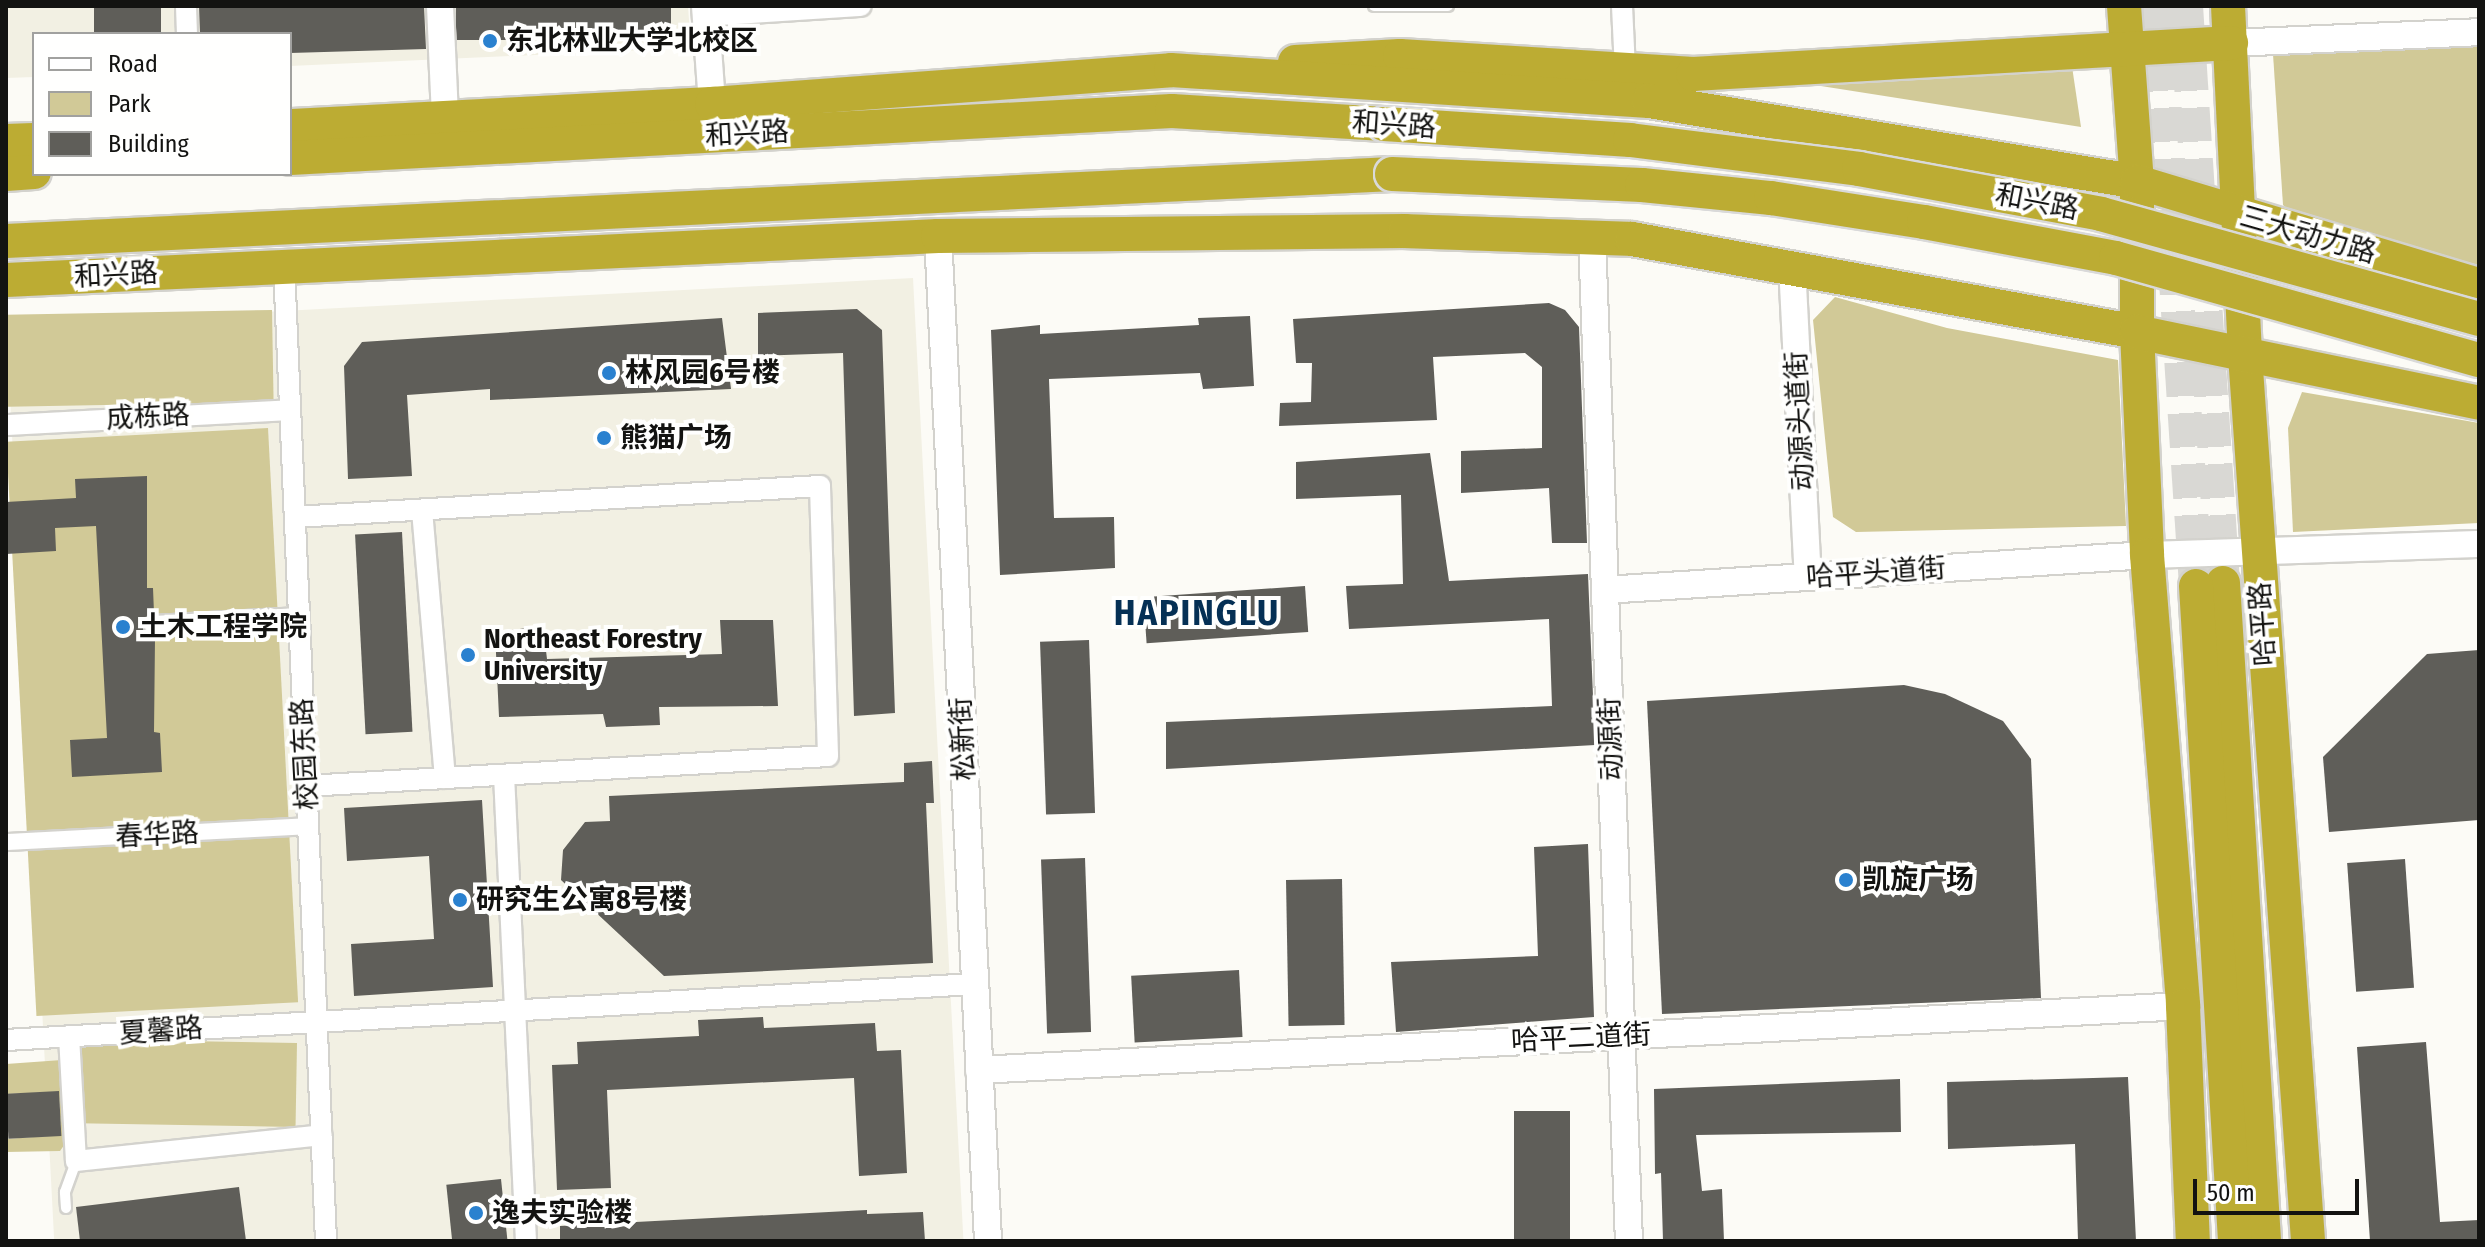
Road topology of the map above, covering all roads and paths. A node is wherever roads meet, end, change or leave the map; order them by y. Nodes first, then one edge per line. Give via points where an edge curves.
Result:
1 (186, 6) edge
2 (440, 6) edge
3 (861, 6) edge
4 (1374, 6) edge
5 (1448, 6) edge
6 (1622, 6) edge
7 (2124, 6) edge
8 (2228, 6) edge
9 (777, 9) edge
10 (706, 11) edge
11 (187, 32) edge
12 (2479, 32) edge
13 (2231, 43) junction
14 (2127, 49) junction
15 (1171, 70) junction
16 (1625, 70) junction
17 (935, 88) junction
18 (712, 104) junction
19 (1172, 111) junction
20 (445, 116) junction
21 (292, 126) edge
22 (32, 140) edge
23 (6, 141) edge
24 (292, 158) edge
25 (32, 172) edge
26 (6, 174) edge
27 (1290, 177) junction
28 (2137, 182) junction
29 (2240, 215) junction
30 (938, 236) junction
31 (904, 238) junction
32 (1592, 238) junction
33 (6, 241) edge
34 (1792, 265) junction
35 (284, 267) junction
36 (6, 280) edge
37 (2479, 285) edge
38 (2479, 319) edge
39 (2137, 332) junction
40 (2245, 355) junction
41 (2479, 360) edge
42 (2479, 403) edge
43 (290, 410) junction
44 (6, 425) edge
45 (422, 510) junction
46 (295, 517) junction
47 (2479, 544) edge
48 (2258, 551) junction
49 (2147, 555) junction
50 (1808, 577) junction
51 (2209, 585) tunnel mouth
52 (1605, 590) junction
53 (299, 618) junction
54 (155, 626) dead end
55 (504, 775) junction
56 (445, 778) junction
57 (306, 786) junction
58 (308, 826) junction
59 (6, 842) edge
60 (975, 984) junction
61 (2183, 1006) junction
62 (515, 1012) junction
63 (316, 1021) junction
64 (69, 1036) junction
65 (1622, 1036) junction
66 (6, 1040) edge
67 (979, 1070) junction
68 (2298, 1079) junction
69 (322, 1135) junction
70 (76, 1161) junction
71 (66, 1208) dead end
72 (2242, 1239) edge
73 (326, 1241) edge
74 (526, 1241) edge
75 (988, 1241) edge
76 (1629, 1241) edge
77 (2193, 1241) edge
78 (2281, 1241) edge
79 (2308, 1241) edge

1 - 11 street
2 - 20 street
3 - 9 street
4 - 5 lane
6 - 16 street
7 - 14 highway
8 - 13 highway, 哈平路
9 - 10 street
10 - 18 street
12 - 13 street
13 - 14 highway, 和兴路
13 - 29 highway, 哈平路
14 - 16 highway, 和兴路 via 1693,74
14 - 28 highway
15 - 16 highway, 和兴路 via 1400,56
15 - 17 highway, 和兴路
15 - 28 highway, 和兴路 via 1649,101
17 - 18 highway, 和兴路
17 - 19 highway
18 - 20 highway, 和兴路
19 - 24 highway, 和兴路
19 - 38 highway, 和兴路, bridge via 1630,140 1859,169 2101,214
20 - 21 highway, 和兴路
22 - 23 highway
25 - 26 highway
27 - 31 highway
27 - 33 highway
27 - 41 highway, bridge via 1392,174 1642,185 1771,198 2116,258
28 - 29 highway, 三大动力路
28 - 39 highway
29 - 37 highway, 三大动力路
29 - 40 highway, 哈平路
30 - 31 highway, 和兴路
30 - 32 highway, 和兴路 via 1405,231
30 - 60 street, 松新街
31 - 35 highway, 和兴路
32 - 34 highway, 和兴路 via 1632,239
32 - 52 street, 动源街
34 - 39 highway, 和兴路
34 - 50 street, 动源头道街
35 - 36 highway, 和兴路
35 - 43 street, 校园东路
39 - 40 highway
39 - 49 highway
40 - 42 highway
40 - 48 highway, 哈平路
43 - 44 street, 成栋路
43 - 46 street, 校园东路
45 - 46 street
45 - 55 street via 820,486 828,756
45 - 56 street
46 - 53 street, 校园东路
47 - 48 street, 哈平头道街
48 - 49 street, 哈平头道街
48 - 68 highway, 哈平路
49 - 50 street, 哈平头道街
49 - 61 highway
50 - 52 street, 哈平头道街
51 - 72 highway
52 - 65 street, 动源街
53 - 54 street
53 - 57 street, 校园东路
55 - 56 street
55 - 62 street
56 - 57 street
57 - 58 street, 校园东路
58 - 59 street, 春华路
58 - 63 street, 校园东路
60 - 62 street, 夏馨路
60 - 67 street, 松新街
61 - 65 street, 哈平二道街
61 - 77 highway
62 - 63 street, 夏馨路
62 - 74 street
63 - 64 street, 夏馨路
63 - 69 street, 校园东路
64 - 66 street, 夏馨路
64 - 70 street
65 - 67 street, 哈平二道街
65 - 76 street, 动源街
67 - 75 street, 松新街
68 - 78 highway
68 - 79 highway, 哈平路
69 - 70 street
69 - 73 street, 校园东路
70 - 71 lane via 65,1192

